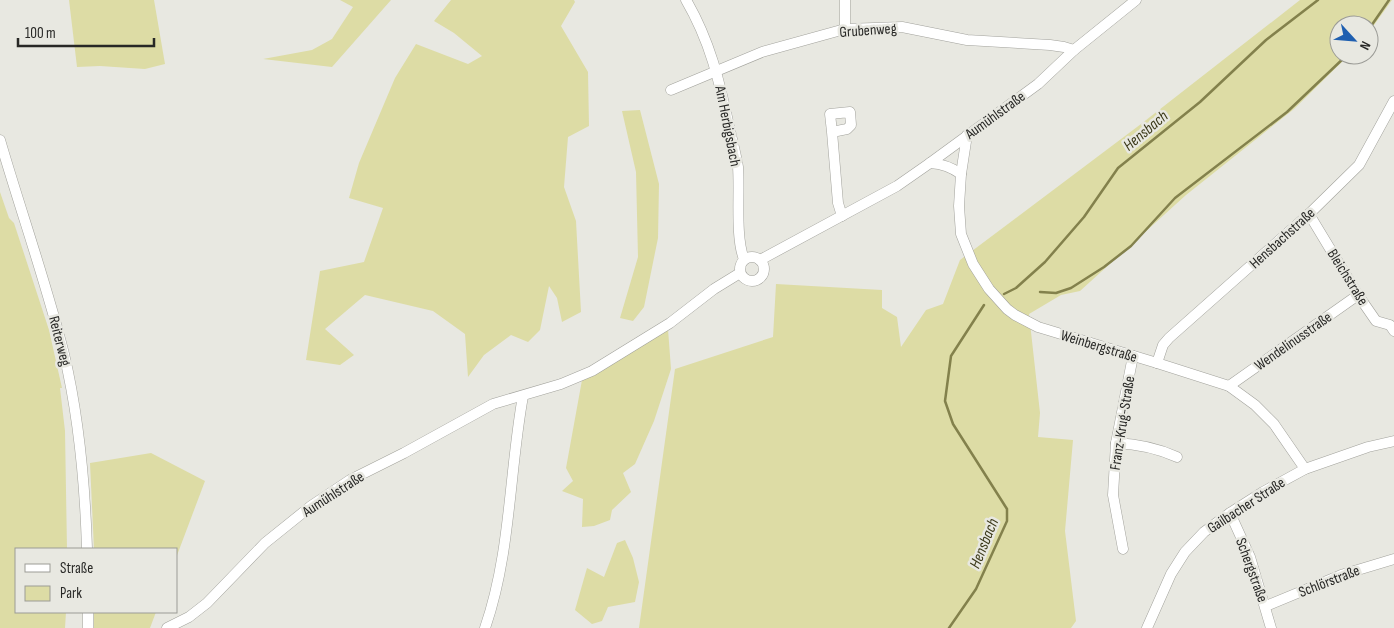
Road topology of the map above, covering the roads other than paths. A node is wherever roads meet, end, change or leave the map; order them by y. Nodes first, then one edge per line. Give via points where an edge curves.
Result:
1 (686, 0) edge
2 (846, 0) edge
3 (1136, 0) edge
4 (845, 29) junction
5 (1074, 50) junction
6 (717, 71) junction
7 (670, 90) dead end
8 (1394, 101) edge
9 (832, 132) dead end
10 (968, 135) junction
11 (0, 140) edge
12 (930, 163) junction
13 (961, 174) junction
14 (1309, 214) junction
15 (842, 216) junction
16 (744, 259) junction
17 (760, 260) junction
18 (740, 273) junction
19 (1358, 295) junction
20 (1393, 326) edge
21 (1133, 356) junction
22 (1157, 363) junction
23 (1229, 386) junction
24 (523, 396) junction
25 (1394, 441) edge
26 (1116, 443) junction
27 (1177, 457) dead end
28 (1305, 469) junction
29 (1230, 513) junction
30 (87, 548) edge
31 (1123, 549) dead end
32 (1394, 559) edge
33 (1266, 606) junction
34 (88, 613) edge
35 (88, 628) edge
36 (167, 628) edge
37 (484, 628) edge
38 (1147, 628) edge
39 (1271, 628) edge

1 - 6 street, Am Herbigsbach
2 - 4 street
3 - 5 street, Aumühlstraße
4 - 5 street, Grubenweg via 902,27 967,40 1050,45
4 - 6 street, Grubenweg via 762,52
5 - 10 street, Aumühlstraße via 1038,84
6 - 7 street, Grubenweg
6 - 16 street, Am Herbigsbach via 738,166 740,239
8 - 14 street, Hensbachstraße via 1359,165
9 - 15 street
10 - 12 street, Aumühlstraße
10 - 13 street, Weinbergstraße
11 - 30 street, Reiterweg via 64,355 76,416
12 - 13 street via 950,167
12 - 15 street, Aumühlstraße via 897,186
13 - 21 street, Weinbergstraße via 961,234 988,289 1014,315 1038,327
14 - 19 street, Bleichstraße
14 - 22 street, Hensbachstraße via 1169,338
15 - 17 street, Aumühlstraße
16 - 17 street via 754,257
16 - 18 street
17 - 18 street via 764,268 758,279 746,280
18 - 24 street, Aumühlstraße via 670,323 592,371
19 - 20 street, Bleichstraße via 1376,321
19 - 23 street, Wendelinusstraße
21 - 22 street, Weinbergstraße
21 - 26 street, Franz-Krug-Straße
22 - 23 street, Weinbergstraße
23 - 28 street, Weinbergstraße via 1274,424
24 - 36 street, Aumühlstraße via 493,404 350,480 310,506 265,543 207,603
24 - 37 street via 497,590
25 - 28 street, Gailbacher Straße
26 - 27 street via 1159,449
26 - 31 street, Franz-Krug-Straße via 1113,495
28 - 29 street, Gailbacher Straße
29 - 33 street, Schergstraße via 1250,557
29 - 38 street, Gailbacher Straße via 1204,532 1185,552 1171,574
32 - 33 street, Schlörstraße via 1340,575
33 - 39 street, Schergstraße
34 - 35 street

